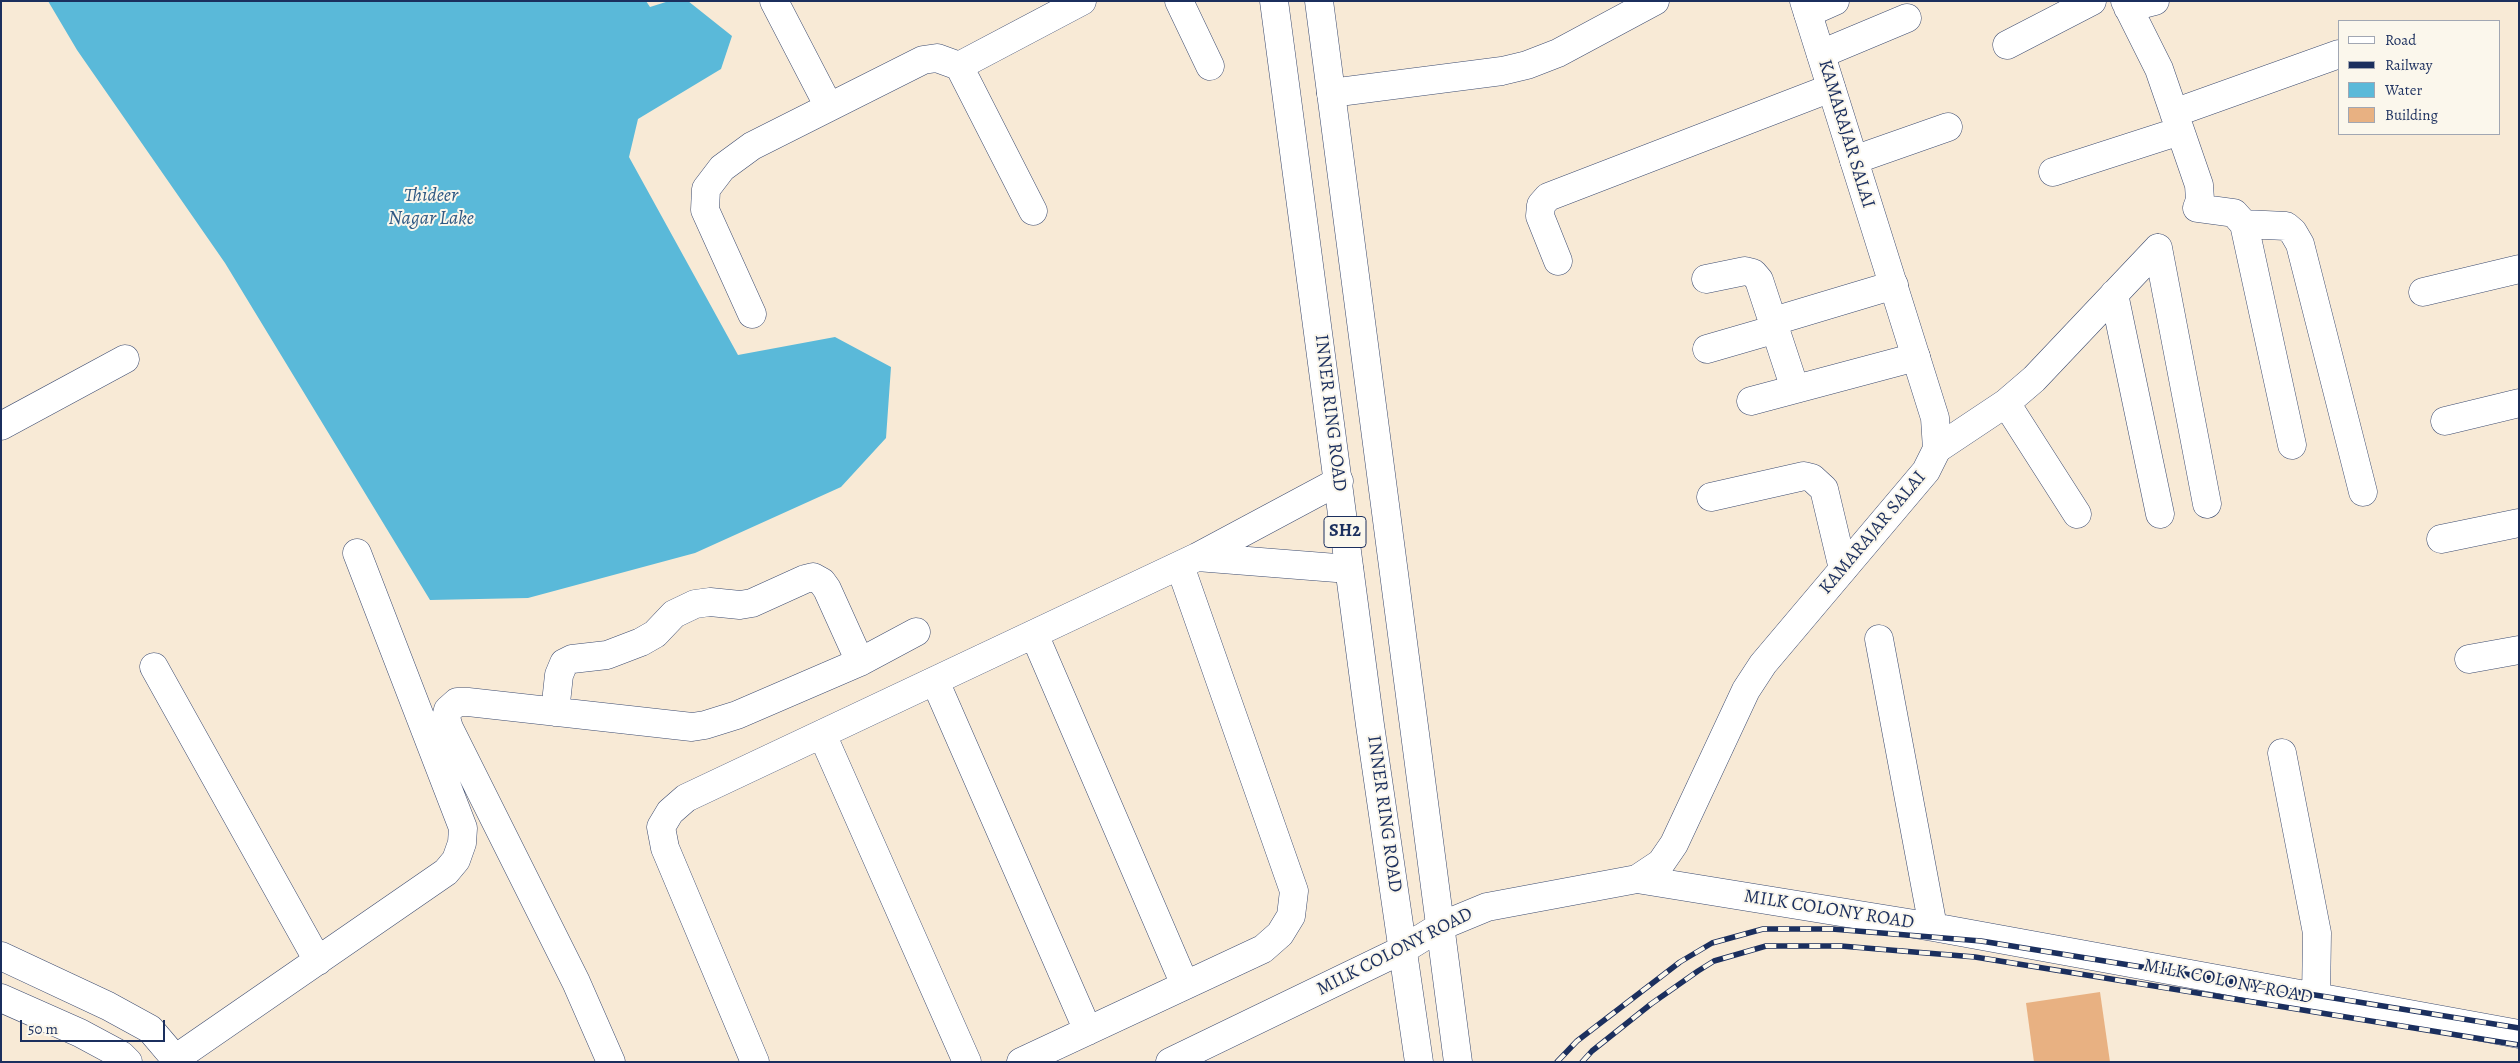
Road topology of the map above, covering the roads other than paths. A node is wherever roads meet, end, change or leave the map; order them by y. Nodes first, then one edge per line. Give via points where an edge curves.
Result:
1 (774, 1) edge
2 (1082, 1) edge
3 (1179, 1) edge
4 (1274, 1) edge
5 (1318, 1) edge
6 (1655, 1) edge
7 (1835, 1) edge
8 (2092, 1) edge
9 (2155, 1) edge
10 (2127, 4) edge
11 (1806, 7) edge
12 (1907, 18) dead end
13 (2007, 45) dead end
14 (1821, 54) junction
15 (2338, 54) edge
16 (959, 66) junction
17 (1210, 66) dead end
18 (1831, 88) junction
19 (1331, 93) junction
20 (830, 107) junction
21 (2177, 122) junction
22 (1948, 127) dead end
23 (1854, 160) junction
24 (2053, 172) dead end
25 (1033, 211) dead end
26 (2244, 224) junction
27 (1558, 261) dead end
28 (2519, 269) edge
29 (1706, 279) dead end
30 (1894, 286) junction
31 (2423, 292) dead end
32 (2114, 294) junction
33 (752, 314) dead end
34 (1775, 325) junction
35 (1707, 348) dead end
36 (1916, 357) junction
37 (125, 358) dead end
38 (1795, 389) junction
39 (1751, 401) dead end
40 (2006, 403) junction
41 (2519, 403) edge
42 (2445, 421) dead end
43 (1, 426) edge
44 (2292, 445) dead end
45 (1937, 449) junction
46 (1339, 481) junction
47 (2363, 492) dead end
48 (1711, 497) dead end
49 (2208, 504) dead end
50 (2077, 514) dead end
51 (2160, 514) dead end
52 (2519, 523) edge
53 (2441, 539) dead end
54 (357, 553) dead end
55 (1189, 561) junction
56 (1349, 569) junction
57 (1843, 569) junction
58 (916, 632) dead end
59 (1034, 634) junction
60 (1878, 639) dead end
61 (2519, 650) edge
62 (2469, 659) dead end
63 (860, 662) junction
64 (154, 667) dead end
65 (935, 680) junction
66 (555, 712) junction
67 (822, 734) junction
68 (2282, 753) dead end
69 (1637, 879) junction
70 (1441, 926) junction
71 (1933, 927) junction
72 (1404, 949) junction
73 (1, 956) edge
74 (318, 960) junction
75 (1185, 985) junction
76 (1, 998) edge
77 (2316, 999) junction
78 (1088, 1030) junction
79 (2519, 1034) edge
80 (177, 1060) edge
81 (128, 1062) edge
82 (611, 1062) edge
83 (755, 1062) edge
84 (967, 1062) edge
85 (1021, 1062) edge
86 (1170, 1062) edge
87 (1419, 1062) edge
88 (1458, 1062) edge

1 - 20 street
2 - 16 street
3 - 17 street
4 - 46 street, INNER RING ROAD / SH2
5 - 19 street, SH2
6 - 19 street via 1527,66
7 - 11 street
8 - 13 street
9 - 10 street
10 - 21 street via 2159,69
11 - 14 street, KAMARAJAR SALAI
12 - 14 street
14 - 18 street, KAMARAJAR SALAI
15 - 21 street
16 - 20 street via 937,58 923,60
16 - 25 street
18 - 23 street, KAMARAJAR SALAI
18 - 27 street via 1548,197 1541,205 1540,216
19 - 70 street, SH2
20 - 33 street via 752,146 722,168 706,189 705,210
21 - 24 street
21 - 26 street via 2199,185 2197,208 2234,213
22 - 23 street
23 - 30 street, KAMARAJAR SALAI
26 - 44 street
26 - 47 street via 2286,226 2300,244
28 - 31 street
29 - 34 street via 1745,271 1753,273 1763,288
30 - 34 street
30 - 36 street, KAMARAJAR SALAI
32 - 40 street via 2034,379
32 - 49 street via 2158,248
32 - 51 street
34 - 35 street
34 - 38 street
36 - 38 street
36 - 45 street, KAMARAJAR SALAI via 1935,418
37 - 43 street
38 - 39 street
40 - 45 street
40 - 50 street
41 - 42 street
45 - 57 street, KAMARAJAR SALAI via 1926,471
46 - 55 street
46 - 56 street, INNER RING ROAD / SH2
48 - 57 street via 1804,476 1812,478 1824,489
52 - 53 street
54 - 74 street via 463,828 456,860 446,872
55 - 56 street
55 - 59 street
55 - 75 street via 1294,891 1291,916 1280,934 1263,949
56 - 72 street, INNER RING ROAD / SH2
57 - 69 street, KAMARAJAR SALAI via 1758,670 1674,844 1661,862
58 - 63 street
59 - 65 street
59 - 75 street
60 - 71 street
61 - 62 street
63 - 66 street via 737,715 705,725 692,727
63 - 66 street via 827,589 822,582 805,579 740,606 710,602 694,604 674,614 655,634 641,642 607,655 564,663 559,675
64 - 74 street
65 - 67 street
65 - 78 street
66 - 82 street via 457,702 448,710 446,718 576,982
67 - 83 street via 686,798 670,812 661,827 665,848
67 - 84 street
68 - 77 street via 2317,933
69 - 70 street, MILK COLONY ROAD via 1487,907
69 - 71 street, MILK COLONY ROAD
70 - 72 street, MILK COLONY ROAD
70 - 88 street, SH2
71 - 77 street, MILK COLONY ROAD
72 - 86 street, MILK COLONY ROAD
72 - 87 street, INNER RING ROAD / SH2
73 - 80 street via 150,1029
74 - 80 street
75 - 78 street
76 - 81 street via 80,1033
77 - 79 street, MILK COLONY ROAD
78 - 85 street

